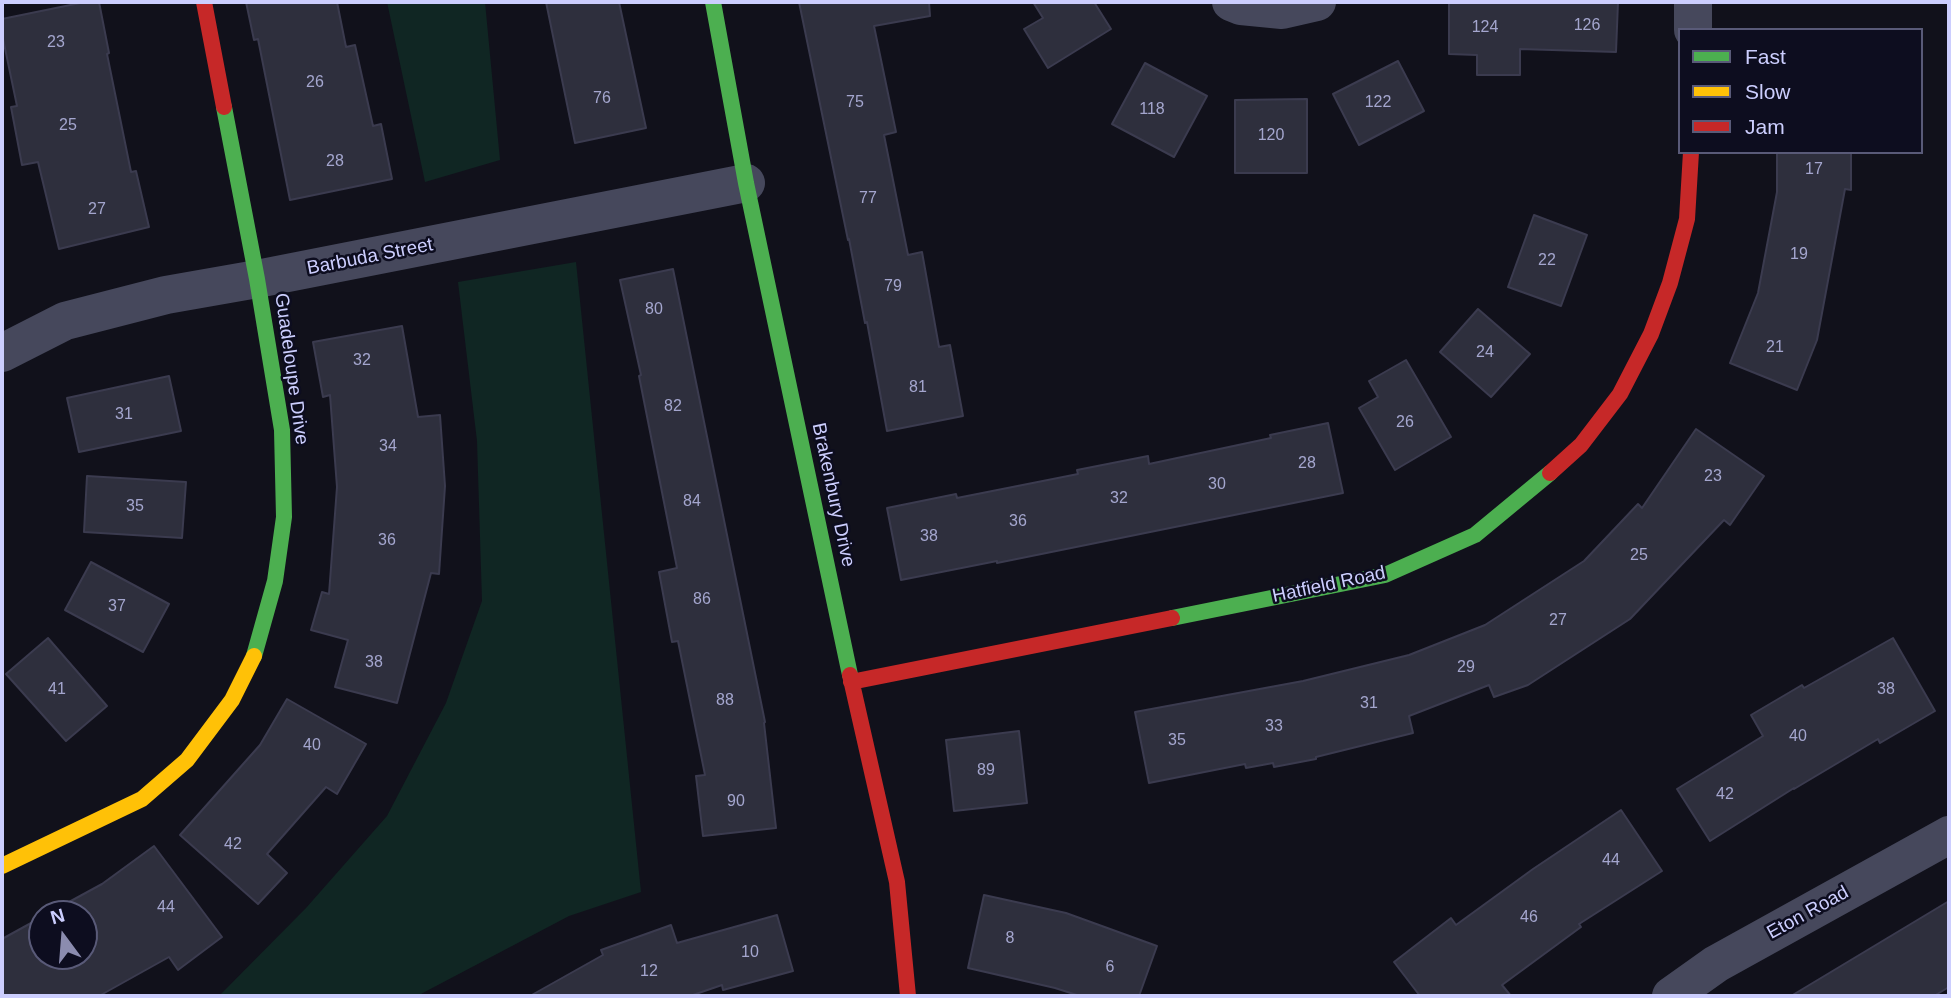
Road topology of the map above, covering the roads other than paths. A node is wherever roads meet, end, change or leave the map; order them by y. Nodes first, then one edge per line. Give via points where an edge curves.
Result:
1 (204, 2) edge
2 (713, 2) edge
3 (1231, 2) edge
4 (1317, 2) edge
5 (1693, 2) edge
6 (1693, 28) edge
7 (1691, 154) edge
8 (746, 183) junction
9 (257, 279) junction
10 (2, 353) edge
11 (851, 682) junction
12 (1949, 835) edge
13 (2, 866) edge
14 (908, 996) edge
15 (1671, 996) edge

1 - 9 street, Guadeloupe Drive
2 - 8 street, Brakenbury Drive
3 - 4 street via 1282,10
5 - 6 street
7 - 11 street, Hatfield Road via 1687,219 1670,283 1651,334 1620,394 1581,445 1475,535 1385,575
8 - 9 street, Barbuda Street
8 - 11 street, Brakenbury Drive
9 - 10 street, Barbuda Street via 166,295 65,321
9 - 13 street, Guadeloupe Drive via 282,430 285,517 275,581 255,653 232,700 187,760 142,799
11 - 14 street, Brakenbury Drive via 897,882
12 - 15 street, Eton Road via 1716,964

